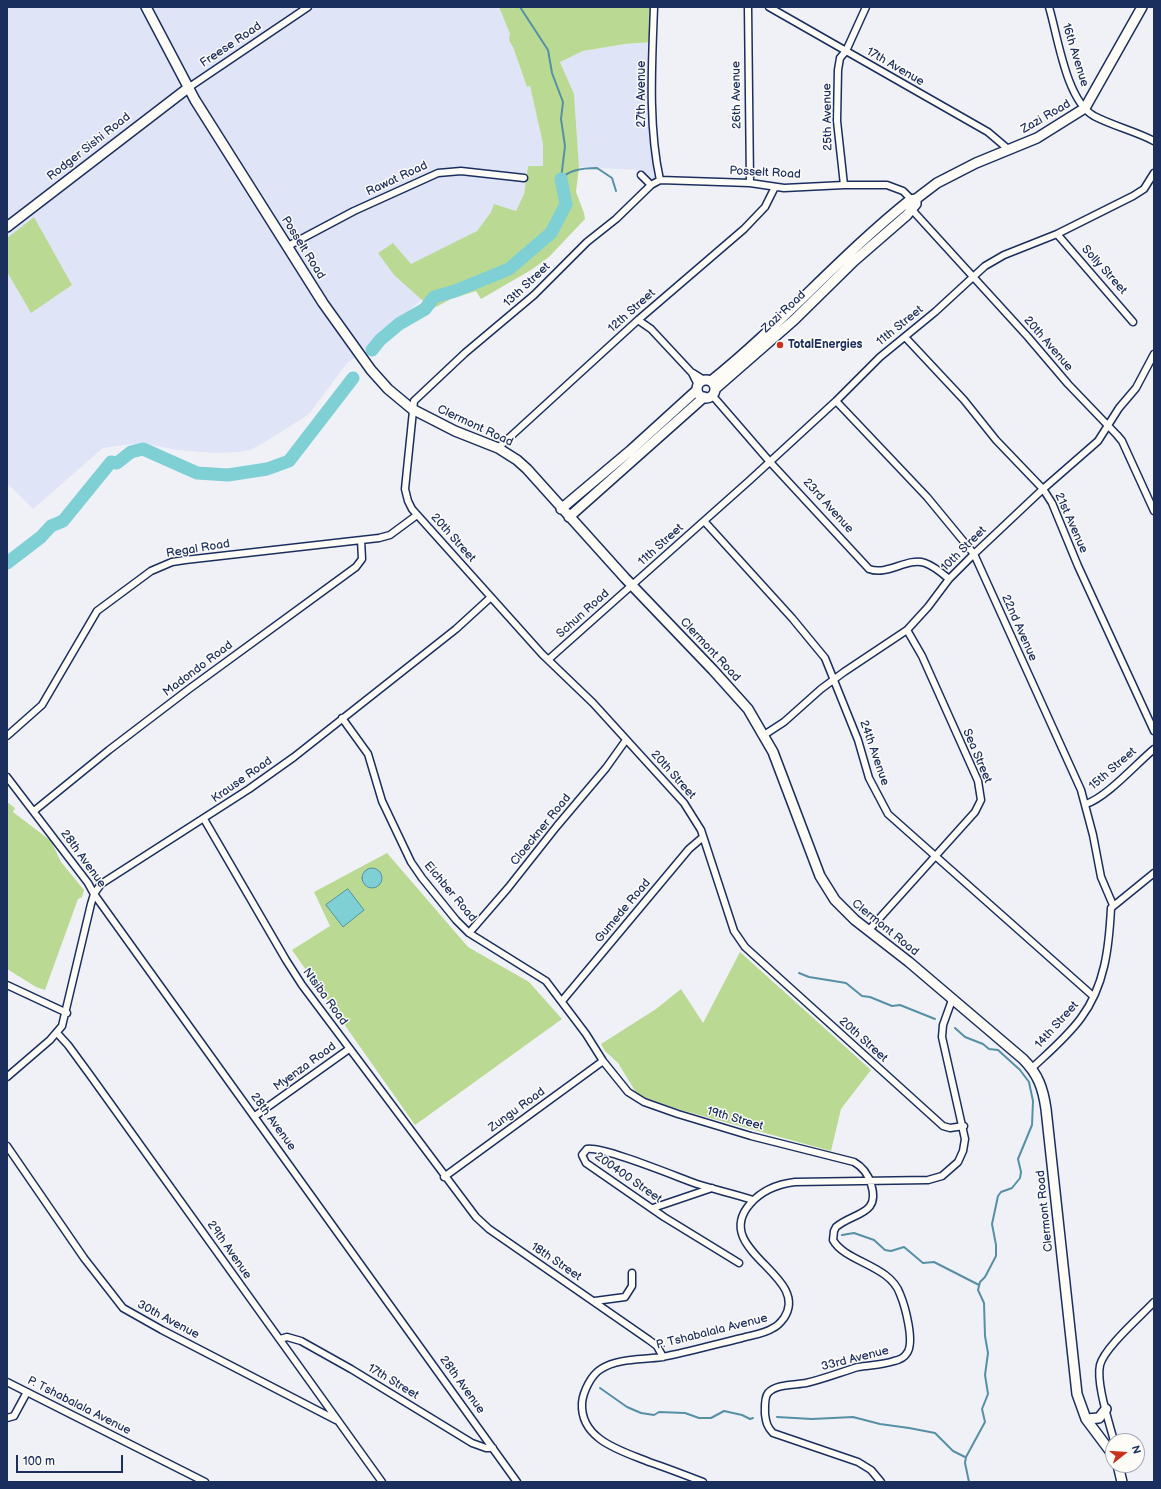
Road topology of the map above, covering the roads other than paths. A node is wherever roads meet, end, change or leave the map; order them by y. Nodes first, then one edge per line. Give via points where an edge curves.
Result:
1 (146, 7) edge
2 (308, 7) edge
3 (654, 7) edge
4 (748, 7) edge
5 (769, 7) edge
6 (866, 7) edge
7 (1049, 7) edge
8 (1142, 7) edge
9 (846, 51) junction
10 (188, 88) junction
11 (1085, 108) junction
12 (1154, 141) edge
13 (1008, 149) junction
14 (1154, 173) edge
15 (641, 175) dead end
16 (524, 178) dead end
17 (660, 180) junction
18 (750, 183) junction
19 (651, 185) junction
20 (844, 185) junction
21 (775, 186) junction
22 (913, 203) junction
23 (7, 228) edge
24 (1057, 234) junction
25 (288, 246) junction
26 (972, 277) junction
27 (638, 320) junction
28 (1133, 322) dead end
29 (905, 337) junction
30 (1154, 354) edge
31 (706, 388) junction
32 (836, 401) junction
33 (412, 409) junction
34 (1108, 425) junction
35 (498, 448) junction
36 (770, 462) junction
37 (1043, 489) junction
38 (561, 509) junction
39 (1154, 511) edge
40 (417, 515) junction
41 (569, 517) junction
42 (704, 521) junction
43 (361, 540) junction
44 (974, 554) junction
45 (950, 579) junction
46 (632, 585) junction
47 (491, 597) junction
48 (907, 630) junction
49 (549, 659) junction
50 (834, 680) junction
51 (342, 718) junction
52 (1154, 731) edge
53 (764, 735) junction
54 (7, 736) edge
55 (626, 740) junction
56 (1154, 748) edge
57 (7, 777) edge
58 (1086, 804) junction
59 (34, 811) junction
60 (204, 819) junction
61 (703, 837) junction
62 (935, 856) junction
63 (1154, 873) edge
64 (94, 894) junction
65 (1113, 905) junction
66 (868, 931) junction
67 (470, 933) junction
68 (7, 985) edge
69 (1093, 996) junction
70 (952, 1000) junction
71 (562, 1001) junction
72 (67, 1013) junction
73 (57, 1033) junction
74 (349, 1049) junction
75 (603, 1061) junction
76 (1032, 1068) junction
77 (7, 1077) edge
78 (255, 1116) junction
79 (964, 1126) junction
80 (7, 1146) edge
81 (444, 1177) junction
82 (870, 1180) junction
83 (712, 1188) junction
84 (753, 1200) junction
85 (653, 1208) junction
86 (739, 1263) dead end
87 (632, 1273) dead end
88 (595, 1302) junction
89 (1154, 1302) edge
90 (280, 1339) junction
91 (663, 1356) junction
92 (7, 1382) edge
93 (27, 1392) junction
94 (1106, 1409) junction
95 (7, 1418) edge
96 (1086, 1419) junction
97 (338, 1421) junction
98 (1112, 1433) edge
99 (1105, 1444) edge
100 (493, 1448) junction
101 (205, 1482) edge
102 (382, 1482) edge
103 (517, 1482) edge
104 (703, 1482) edge
105 (881, 1482) edge

1 - 10 street, Posselt Road
2 - 10 street, Freese Road
3 - 17 street, 27th Avenue via 654,149
4 - 18 street, 26th Avenue
5 - 9 street, 17th Avenue
6 - 9 street, 25th Avenue
7 - 11 street, 16th Avenue via 1068,76 1073,90
8 - 11 street, Zazi Road
9 - 13 street, 17th Avenue via 988,132
9 - 20 street, 25th Avenue via 840,58 838,70 837,121
10 - 23 street, Rodger Sishi Road
10 - 25 street, Posselt Road
11 - 12 street via 1094,116
11 - 13 street, Zazi Road via 1037,138
13 - 22 street, Zazi Road via 948,178
14 - 24 street, 11th Street via 1139,193
15 - 19 street
16 - 25 street, Rawat Road via 462,171 438,173
17 - 18 street, Posselt Road
17 - 19 street, 13th Street
18 - 21 street, Posselt Road
19 - 33 street, 13th Street via 616,219 587,242 534,295 440,376 414,401
20 - 21 street, Posselt Road
20 - 22 street, Posselt Road via 892,186 903,191
21 - 27 street, 12th Street via 765,207 744,230
22 - 26 street, 20th Avenue
22 - 31 street, Zazi Road via 794,320
24 - 26 street, 11th Street via 998,258
24 - 28 street, Solly Street
25 - 33 street, Posselt Road via 358,355 388,389
26 - 29 street, 11th Street via 936,312
26 - 34 street, 20th Avenue
27 - 31 street, 23rd Avenue via 652,329
27 - 35 street, 12th Street
29 - 32 street, 11th Street via 880,357
29 - 37 street, 21st Avenue
30 - 34 street, 10th Street via 1136,388
31 - 36 street, 23rd Avenue
31 - 38 street, Zazi Road
31 - 41 street, Zazi Road
32 - 36 street, 11th Street
32 - 44 street, 22nd Avenue via 928,497
33 - 35 street, Clermont Road via 455,431
33 - 40 street, 20th Street via 405,489
34 - 37 street, 10th Street via 1098,441
34 - 39 street, 20th Avenue via 1122,441
35 - 38 street, Clermont Road via 527,469
36 - 42 street, 11th Street
36 - 45 street, 23rd Avenue via 869,568 881,571 924,563
37 - 44 street, 10th Street
37 - 52 street, 21st Avenue via 1052,503
38 - 41 street, Clermont Road
40 - 43 street, Regal Road via 390,535
40 - 47 street, 20th Street
41 - 46 street, Clermont Road
42 - 46 street, 11th Street
42 - 50 street, 24th Avenue via 821,652
43 - 54 street, Regal Road via 185,560 172,562 151,571 96,610 42,705
43 - 59 street, Madondo Road via 362,559 356,567 189,689
44 - 45 street, 10th Street
44 - 58 street, 22nd Avenue
45 - 48 street, 10th Street
46 - 49 street, Schun Road
46 - 53 street, Clermont Road via 739,699
47 - 49 street, 20th Street
47 - 51 street, Krause Road via 456,629
48 - 50 street, 10th Street
48 - 62 street, Sea Street via 922,656 981,791 981,800 975,812
49 - 55 street, 20th Street
50 - 53 street, 10th Street via 784,722
50 - 62 street, 24th Avenue via 858,740 869,778 883,808
51 - 60 street, Krause Road via 286,763
51 - 67 street, Eichber Road via 368,754 382,801 411,862 448,911
53 - 66 street, Clermont Road via 773,752 806,844 824,885 841,908
55 - 61 street, 20th Street via 684,803 698,822
55 - 67 street, Cloeckner Road via 606,768
56 - 58 street, 15th Street via 1106,792
57 - 59 street, 28th Avenue
58 - 65 street, 22nd Avenue via 1101,877
59 - 64 street, 28th Avenue
60 - 64 street, Krause Road via 108,879
60 - 74 street, Ntsiba Road via 286,960
61 - 71 street, Gumede Road via 685,854
61 - 79 street, 20th Street via 734,931 745,947 943,1126
62 - 66 street, Sea Street
62 - 69 street, 24th Avenue
63 - 65 street
64 - 72 street, Krause Road
64 - 78 street, 28th Avenue
65 - 69 street, 14th Street via 1108,954
66 - 70 street, Clermont Road via 909,962
67 - 71 street, Eichber Road via 541,976
68 - 72 street
69 - 76 street, 14th Street via 1088,1008 1070,1031
70 - 76 street, Clermont Road
70 - 79 street via 943,1025 942,1037
71 - 75 street, Eichber Road
72 - 73 street
73 - 77 street
73 - 90 street, 29th Avenue via 79,1059
74 - 78 street, Myenza Road
74 - 81 street, Ntsiba Road
75 - 81 street, Zungu Road
75 - 82 street, 19th Street via 628,1092 644,1102 751,1136 854,1162
76 - 96 street, Clermont Road via 1044,1096 1077,1394
78 - 100 street, 28th Avenue
79 - 82 street via 965,1138 961,1156 942,1176 928,1180
80 - 97 street, 30th Avenue via 84,1258 123,1308
81 - 88 street, 18th Street via 489,1229
82 - 84 street, P. Tshabalala Avenue via 787,1183 767,1190
82 - 105 street, 33rd Avenue via 873,1204 836,1226 833,1240 840,1248 888,1277 898,1287 910,1340 907,1353 893,1362 860,1367 822,1379 776,1388 768,1393 765,1411 766,1424 773,1433 858,1462 871,1470
83 - 84 street, 200400 Street
83 - 85 street
83 - 85 street, 200400 Street via 594,1149 584,1151 582,1155 586,1163
84 - 91 street, P. Tshabalala Avenue via 743,1216 744,1238 751,1251 787,1290 786,1314 774,1328 767,1331
85 - 86 street, 200400 Street
87 - 88 street via 632,1286 625,1297
88 - 91 street, 18th Street via 654,1343
89 - 94 street via 1103,1357 1100,1374
90 - 97 street, 29th Avenue
90 - 100 street, 17th Street via 287,1337 301,1341 472,1443
91 - 104 street, P. Tshabalala Avenue via 614,1363 600,1369 591,1380 583,1398 584,1419 592,1432 608,1445
92 - 93 street, P. Tshabalala Avenue
93 - 95 street via 14,1416
93 - 101 street, P. Tshabalala Avenue
94 - 96 street via 1099,1418
94 - 98 street
96 - 99 street, Clermont Road
97 - 102 street, 29th Avenue
100 - 103 street, 28th Avenue

